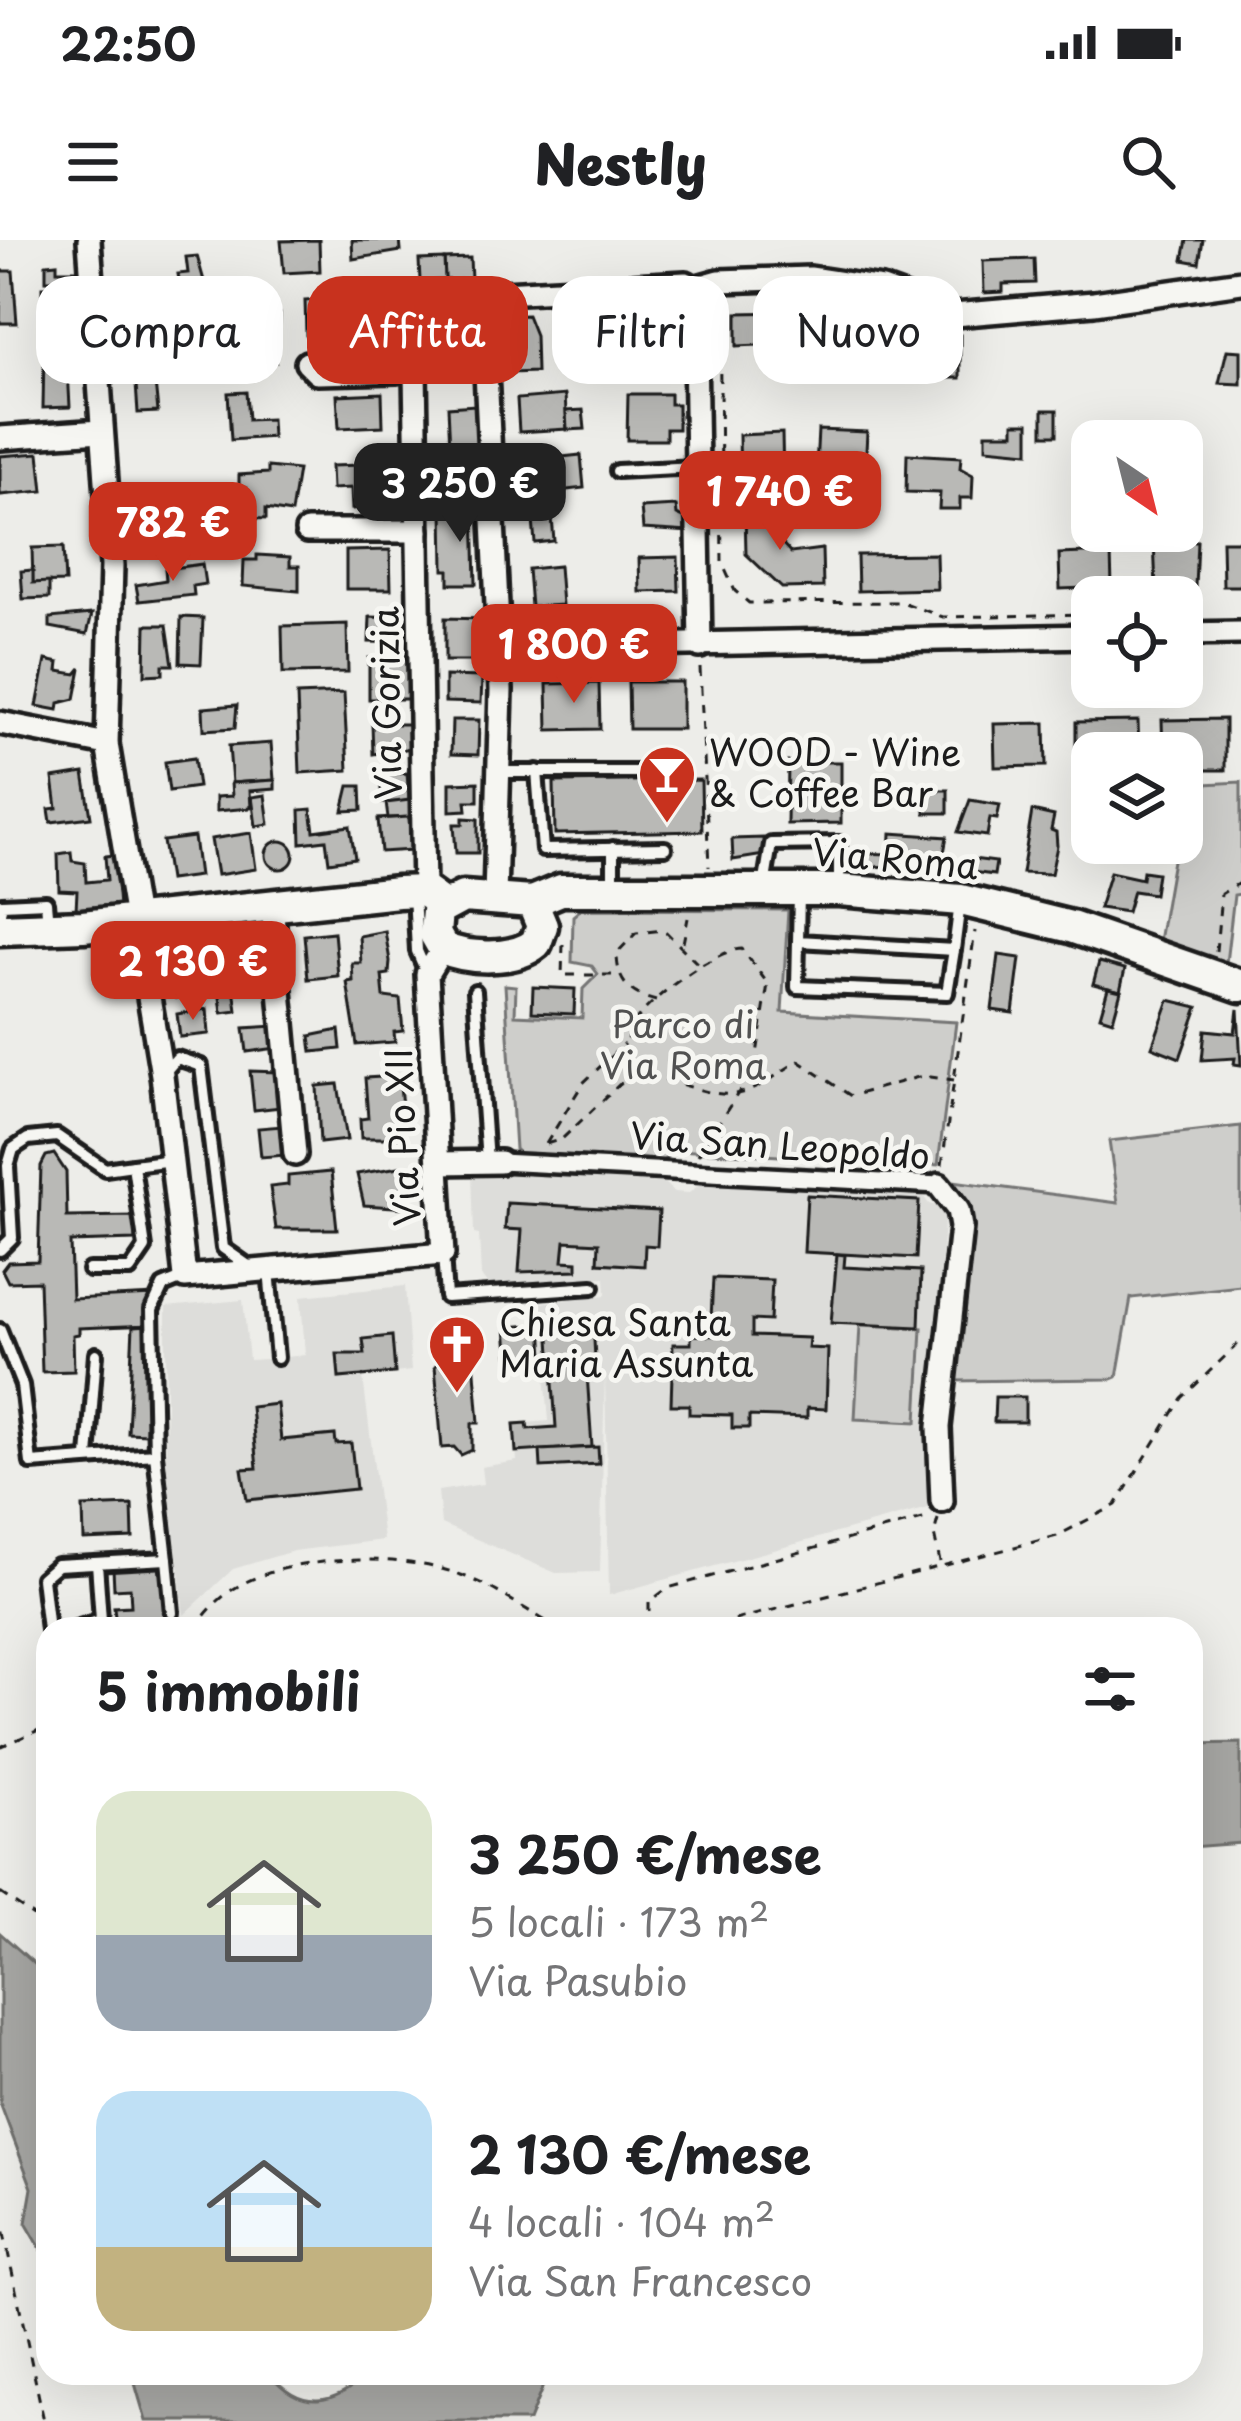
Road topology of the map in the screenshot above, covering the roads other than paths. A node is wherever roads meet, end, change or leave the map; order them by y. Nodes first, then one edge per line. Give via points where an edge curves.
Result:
1 (88, 240) edge
2 (729, 281) edge
3 (1241, 282) edge
4 (415, 384) edge
5 (487, 384) edge
6 (697, 384) edge
7 (101, 431) junction
8 (0, 438) edge
9 (700, 467) junction
10 (617, 471) dead end
11 (307, 531) dead end
12 (418, 532) junction
13 (1241, 632) edge
14 (1203, 633) edge
15 (1071, 637) edge
16 (497, 642) junction
17 (588, 646) junction
18 (700, 646) junction
19 (529, 654) junction
20 (501, 690) junction
21 (0, 723) edge
22 (107, 744) junction
23 (537, 771) junction
24 (498, 772) junction
25 (678, 772) dead end
26 (613, 848) junction
27 (664, 848) dead end
28 (763, 889) junction
29 (800, 889) junction
30 (495, 890) junction
31 (613, 890) junction
32 (839, 890) junction
33 (427, 896) junction
34 (532, 902) junction
35 (272, 904) junction
36 (969, 909) junction
37 (0, 912) edge
38 (137, 920) junction
39 (49, 928) junction
40 (0, 929) edge
41 (798, 941) junction
42 (954, 950) junction
43 (435, 961) junction
44 (1241, 986) edge
45 (475, 992) dead end
46 (162, 1075) junction
47 (295, 1154) dead end
48 (173, 1160) junction
49 (494, 1162) junction
50 (439, 1163) junction
51 (134, 1165) junction
52 (939, 1185) joint
53 (223, 1248) junction
54 (0, 1250) edge
55 (443, 1254) junction
56 (88, 1270) dead end
57 (263, 1271) junction
58 (194, 1276) junction
59 (593, 1287) dead end
60 (0, 1330) edge
61 (95, 1354) dead end
62 (277, 1358) dead end
63 (155, 1454) junction
64 (88, 1457) junction
65 (940, 1504) road end
66 (166, 1558) junction
67 (97, 1563) junction
68 (172, 1612) dead end
69 (46, 1617) edge
70 (101, 1617) edge

1 - 7 street
2 - 3 street via 810,278 882,290 954,315
4 - 12 street, Via Gorizia
5 - 16 street
6 - 9 street
7 - 8 street
7 - 22 street via 112,566
9 - 10 lane
9 - 18 street
11 - 12 street
12 - 33 street, Via Gorizia
13 - 14 street
15 - 18 street
16 - 17 street
16 - 19 street
16 - 20 street
17 - 18 street
17 - 19 street
19 - 20 street via 513,664
20 - 24 street
21 - 22 street
22 - 38 street
23 - 24 lane
23 - 25 lane
23 - 26 lane via 542,850
24 - 30 street
26 - 27 lane
26 - 31 lane
28 - 29 main road, Via Roma
28 - 31 main road, Via Roma
28 - 32 lane via 771,844 839,844
29 - 32 main road, Via Roma
29 - 41 lane
30 - 33 main road, Via Roma
30 - 34 main road, Via Roma
31 - 34 main road, Via Roma via 549,892
32 - 36 main road, Via Roma
33 - 35 main road
33 - 43 main road
34 - 43 main road via 542,926 530,949
35 - 38 main road
35 - 47 street
36 - 42 lane
36 - 44 main road, Via Roma via 1071,927
37 - 39 lane via 2,904 46,902
38 - 39 main road
38 - 46 street
39 - 40 main road
41 - 42 lane
41 - 42 lane via 797,987 947,993
43 - 50 street, Via Pio XII
45 - 49 lane
46 - 48 street
46 - 53 lane via 178,1058 201,1066
48 - 51 lane
48 - 58 street
49 - 50 street, Via San Leopoldo
49 - 52 street, Via San Leopoldo
50 - 55 street, Via Pio XII
51 - 54 lane via 105,1169 57,1136 28,1139 13,1149 8,1166 12,1238
51 - 56 lane via 145,1248 130,1270
52 - 65 street, Via San Leopoldo via 961,1227 939,1427
53 - 57 lane
53 - 58 lane
55 - 57 street
55 - 59 lane, Via Pio XII via 446,1297
57 - 58 street
57 - 62 lane
58 - 63 lane via 163,1286 152,1310
60 - 64 lane via 22,1385 31,1462
61 - 64 lane
63 - 64 lane
63 - 66 lane
66 - 67 lane
66 - 68 lane
67 - 69 lane via 57,1565 42,1578
67 - 70 lane

